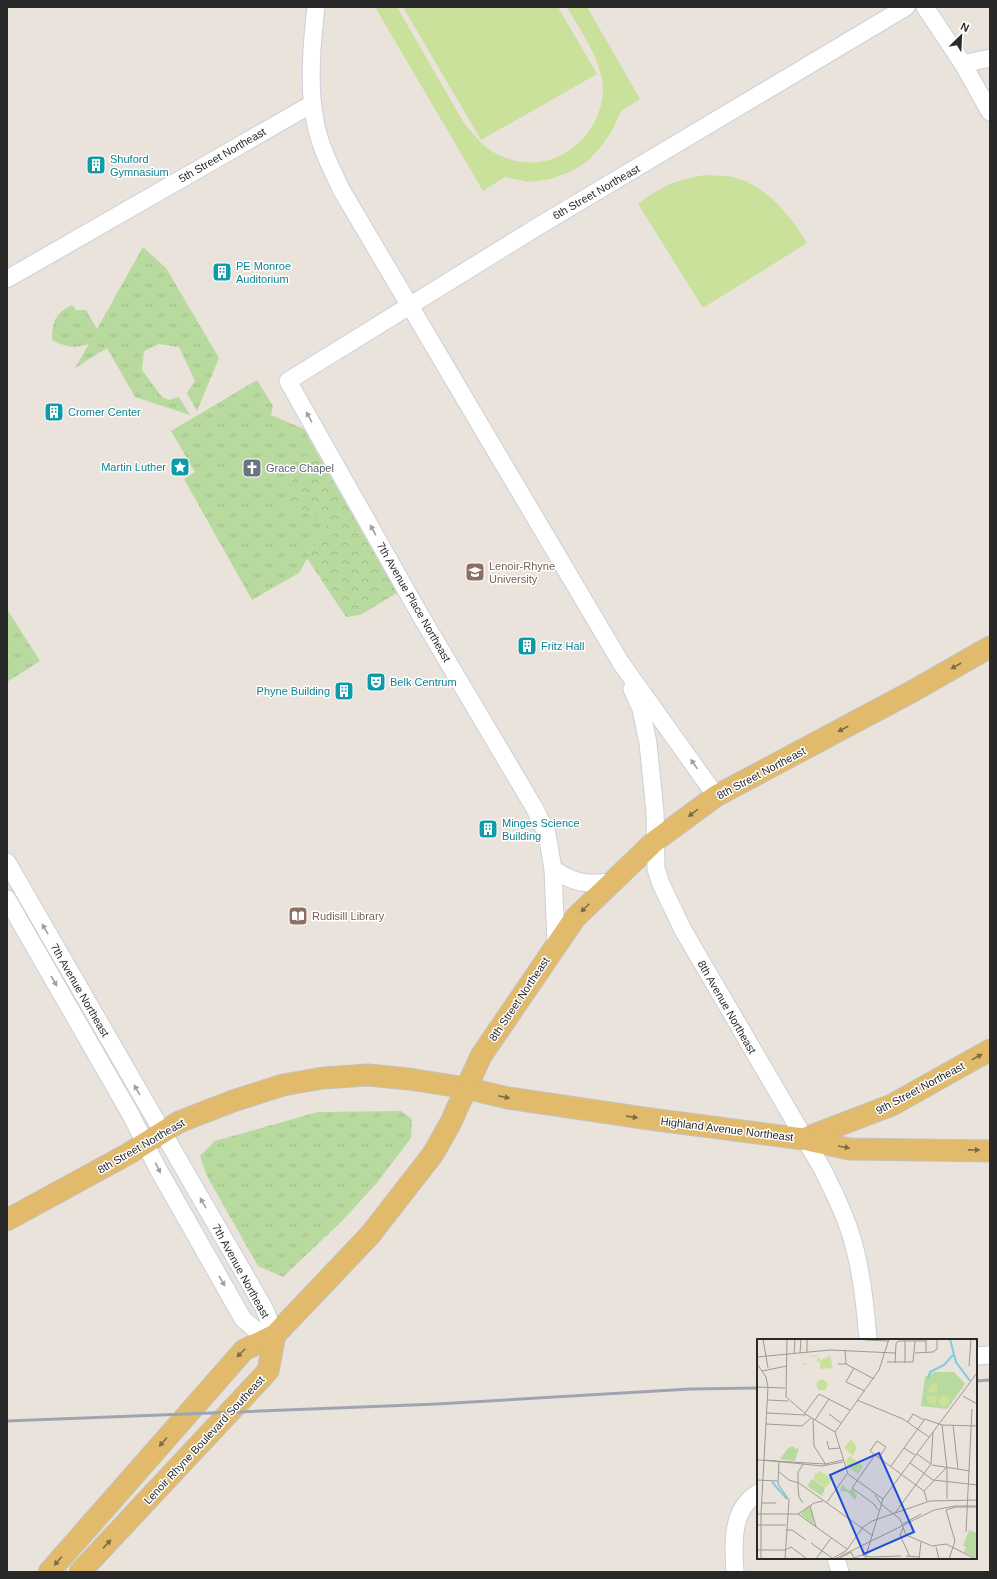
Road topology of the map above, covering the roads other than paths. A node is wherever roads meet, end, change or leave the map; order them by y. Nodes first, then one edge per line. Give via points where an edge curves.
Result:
1 (316, 7) edge
2 (906, 7) edge
3 (925, 7) edge
4 (990, 58) edge
5 (963, 64) junction
6 (312, 104) junction
7 (990, 112) edge
8 (7, 279) edge
9 (409, 306) junction
10 (288, 381) joint
11 (990, 647) edge
12 (621, 663) junction
13 (716, 796) junction
14 (655, 841) junction
15 (7, 862) edge
16 (553, 869) junction
17 (611, 882) junction
18 (7, 899) edge
19 (556, 942) junction
20 (990, 1050) edge
21 (466, 1088) junction
22 (155, 1138) junction
23 (803, 1139) junction
24 (990, 1150) edge
25 (7, 1220) edge
26 (275, 1335) junction
27 (868, 1339) edge
28 (990, 1355) edge
29 (977, 1356) edge
30 (757, 1494) edge
31 (836, 1559) edge
32 (49, 1572) edge
33 (80, 1572) edge
34 (735, 1572) edge
35 (840, 1572) edge

1 - 6 street
2 - 9 street, 6th Street Northeast
3 - 5 street
4 - 5 street
5 - 7 street
6 - 8 street, 5th Street Northeast
6 - 9 street via 320,139 342,191
9 - 10 street, 6th Street Northeast
9 - 12 street
16 -> 10 street, 7th Avenue Place Northeast via 547,834 535,809 419,613
11 -> 13 main road, 8th Street Northeast
13 -> 12 street
12 - 14 street, 8th Avenue Northeast via 641,709 648,743 655,812
13 -> 14 main road, 8th Street Northeast
14 - 17 main road, 8th Street Northeast
14 - 23 street, 8th Avenue Northeast via 656,869 670,906
22 -> 15 street, 7th Avenue Northeast
16 - 17 street via 578,882
16 - 19 street, 7th Avenue Place Northeast
17 -> 19 main road, 8th Street Northeast via 575,918
18 -> 22 street, 7th Avenue Northeast
19 - 21 main road, 8th Street Northeast via 481,1056
23 -> 20 main road, 9th Street Northeast via 892,1105
21 - 22 main road, 8th Street Northeast via 368,1075 323,1078 283,1085 233,1101 179,1122
21 -> 23 main road, Highland Avenue Northeast via 508,1098 580,1109
21 - 26 main road via 447,1130 413,1181 370,1235
22 - 25 main road, 8th Street Northeast
26 -> 22 street, 7th Avenue Northeast via 264,1308
22 -> 26 street, 7th Avenue Northeast via 158,1170 243,1319 257,1331
23 -> 24 main road, Highland Avenue Northeast via 849,1149
23 - 27 street, 8th Avenue Northeast via 822,1170 849,1229 858,1266
26 -> 32 main road via 244,1350
33 -> 26 main road, Lenoir Rhyne Boulevard Southeast via 268,1371
28 - 29 street
30 - 34 street via 742,1509 736,1524
31 - 35 street

